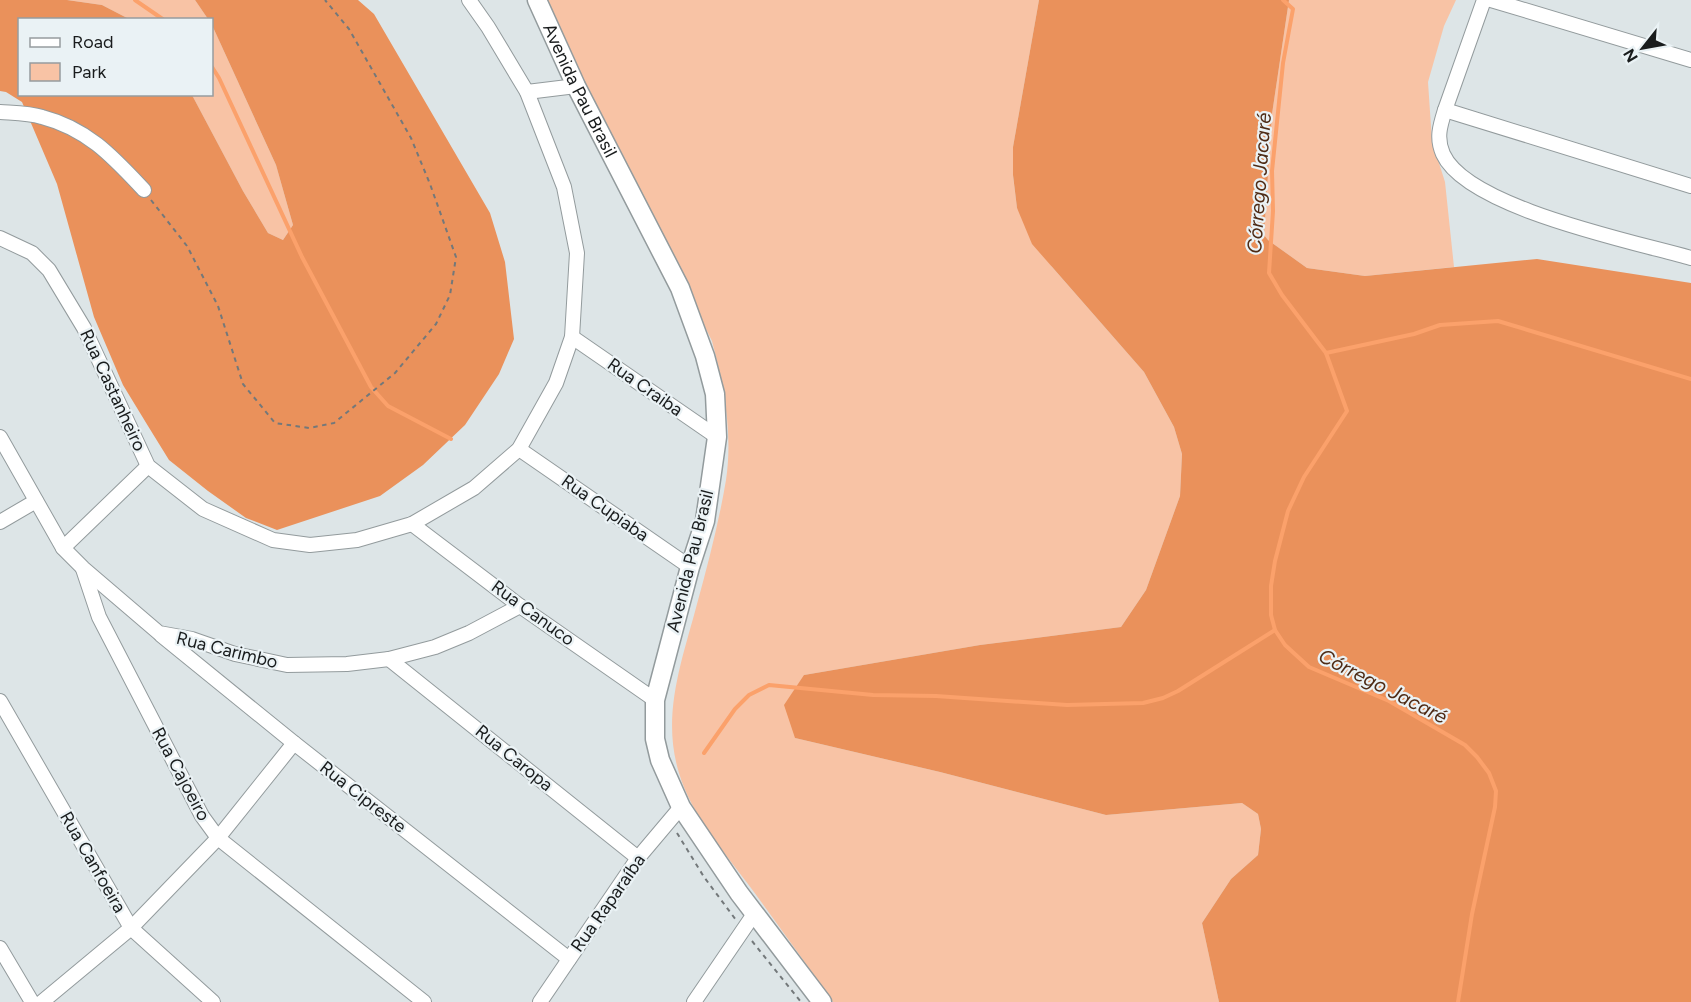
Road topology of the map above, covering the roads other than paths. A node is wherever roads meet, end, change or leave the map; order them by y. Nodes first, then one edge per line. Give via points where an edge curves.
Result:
1 (469, 0) edge
2 (537, 0) edge
3 (1484, 0) edge
4 (1491, 0) edge
5 (1691, 60) edge
6 (576, 86) junction
7 (527, 92) junction
8 (1444, 110) junction
9 (0, 112) edge
10 (1691, 186) edge
11 (144, 190) road end
12 (0, 238) edge
13 (1691, 258) edge
14 (572, 337) junction
15 (0, 437) edge
16 (717, 437) junction
17 (519, 449) junction
18 (148, 466) junction
19 (36, 501) junction
20 (0, 522) edge
21 (412, 524) junction
22 (63, 548) junction
23 (690, 567) junction
24 (83, 568) junction
25 (520, 606) junction
26 (159, 633) junction
27 (389, 658) junction
28 (655, 700) junction
29 (0, 701) edge
30 (294, 742) junction
31 (676, 814) junction
32 (218, 838) junction
33 (638, 858) junction
34 (754, 914) junction
35 (131, 928) junction
36 (0, 948) edge
37 (569, 959) junction
38 (32, 1002) edge
39 (42, 1002) edge
40 (213, 1002) edge
41 (424, 1002) edge
42 (540, 1002) edge
43 (694, 1002) edge
44 (822, 1002) edge

1 - 7 street, Rua Castanheiro
2 - 6 main road, Avenida Pau Brasil
3 - 8 street
4 - 5 street
6 - 7 street
6 - 16 main road, Avenida Pau Brasil via 680,288 715,394
7 - 14 street, Rua Castanheiro via 564,187 577,253
8 - 10 street
8 - 13 street via 1438,136 1444,156 1459,174 1495,197 1535,215
9 - 11 street via 41,117 84,133
12 - 18 street, Rua Castanheiro via 32,253 65,294
14 - 16 street, Rua Craiba
14 - 17 street, Rua Castanheiro via 556,382
15 - 19 street
16 - 23 main road, Avenida Pau Brasil via 705,521
17 - 21 street, Rua Castanheiro via 474,488
17 - 23 street, Rua Cupiaba
18 - 21 street, Rua Castanheiro via 203,509 273,540 310,545 357,540
18 - 22 street
19 - 20 street
19 - 22 street
21 - 25 street, Rua Canuco
22 - 24 street, Rua Carimbo
23 - 28 main road, Avenida Pau Brasil
24 - 26 street, Rua Carimbo
24 - 32 street, Rua Cajoeiro via 99,617 202,816
25 - 27 street, Rua Carimbo via 435,647
25 - 28 street, Rua Canuco
26 - 27 street, Rua Carimbo via 287,665 347,664
26 - 30 street, Rua Cipreste
27 - 33 street, Rua Caropa
28 - 31 main road, Avenida Pau Brasil via 655,739
29 - 35 street, Rua Canfoeira
30 - 32 street
30 - 37 street, Rua Cipreste
31 - 33 street, Rua Raparaíba
31 - 34 main road, Avenida Pau Brasil
32 - 35 street
32 - 41 street, Rua Cajoeiro
33 - 37 street, Rua Raparaíba
34 - 43 street
34 - 44 main road, Avenida Pau Brasil
35 - 39 street
35 - 40 street, Rua Canfoeira
36 - 38 street
37 - 42 street, Rua Raparaíba

